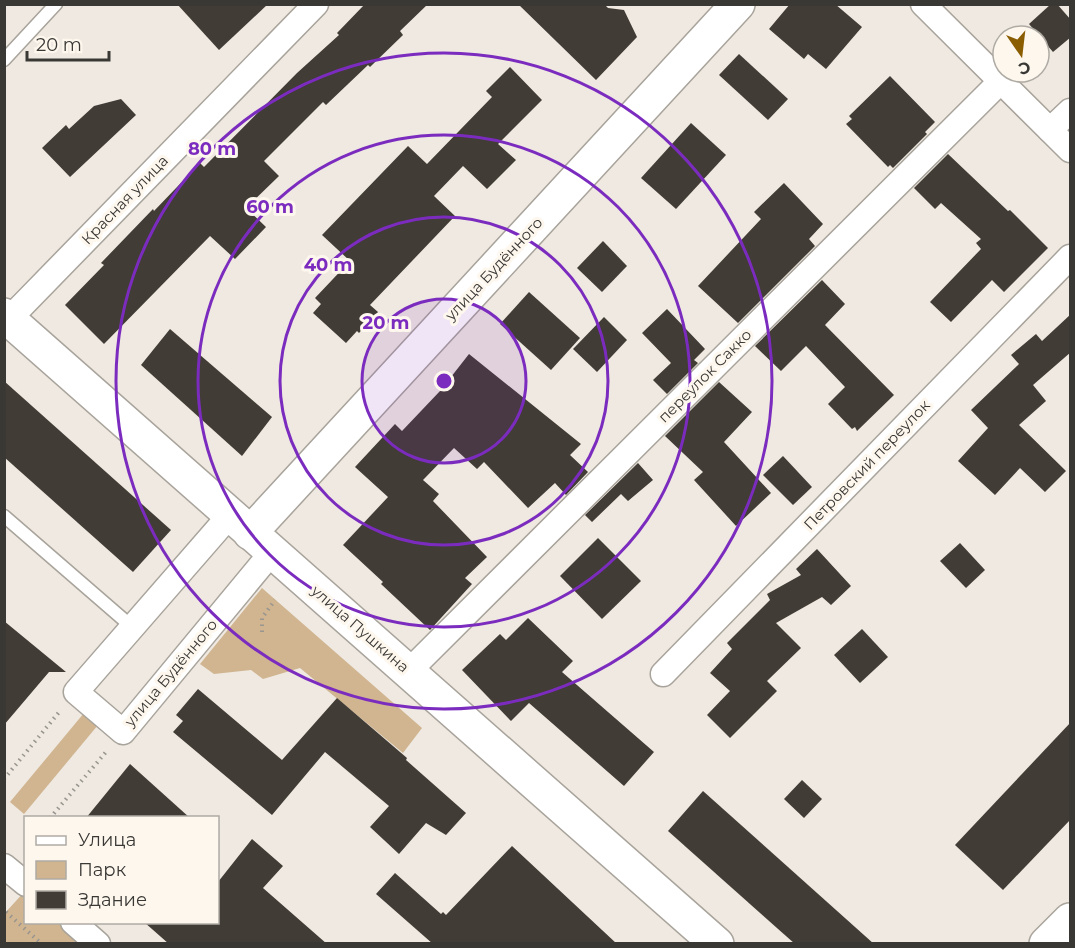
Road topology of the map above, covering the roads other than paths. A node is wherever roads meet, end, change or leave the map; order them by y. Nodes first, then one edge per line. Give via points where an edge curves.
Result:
1 (56, 4) edge
2 (316, 4) edge
3 (738, 4) edge
4 (923, 4) edge
5 (4, 60) edge
6 (991, 71) edge
7 (998, 84) edge
8 (1004, 84) edge
9 (1071, 111) edge
10 (1050, 130) junction
11 (1071, 150) edge
12 (1071, 257) edge
13 (7, 317) edge
14 (4, 516) edge
15 (251, 533) junction
16 (131, 626) junction
17 (409, 671) junction
18 (663, 674) dead end
19 (4, 866) edge
20 (24, 882) edge
21 (1071, 920) edge
22 (75, 924) edge
23 (98, 944) edge
24 (717, 944) edge
25 (1047, 944) edge

1 - 5 lane
2 - 13 street, Красная улица
3 - 15 main road, улица Будённого
4 - 6 street
7 - 17 street, переулок Сакко
8 - 10 street
9 - 10 street
10 - 11 street
12 - 18 street, Петровский переулок
13 - 15 main road, улица Пушкина
14 - 16 lane
15 - 16 street, улица Будённого
15 - 16 street, улица Будённого via 123,732 75,692
15 - 17 main road, улица Пушкина
17 - 24 main road, улица Пушкина
19 - 20 street
21 - 25 main road
22 - 23 street

